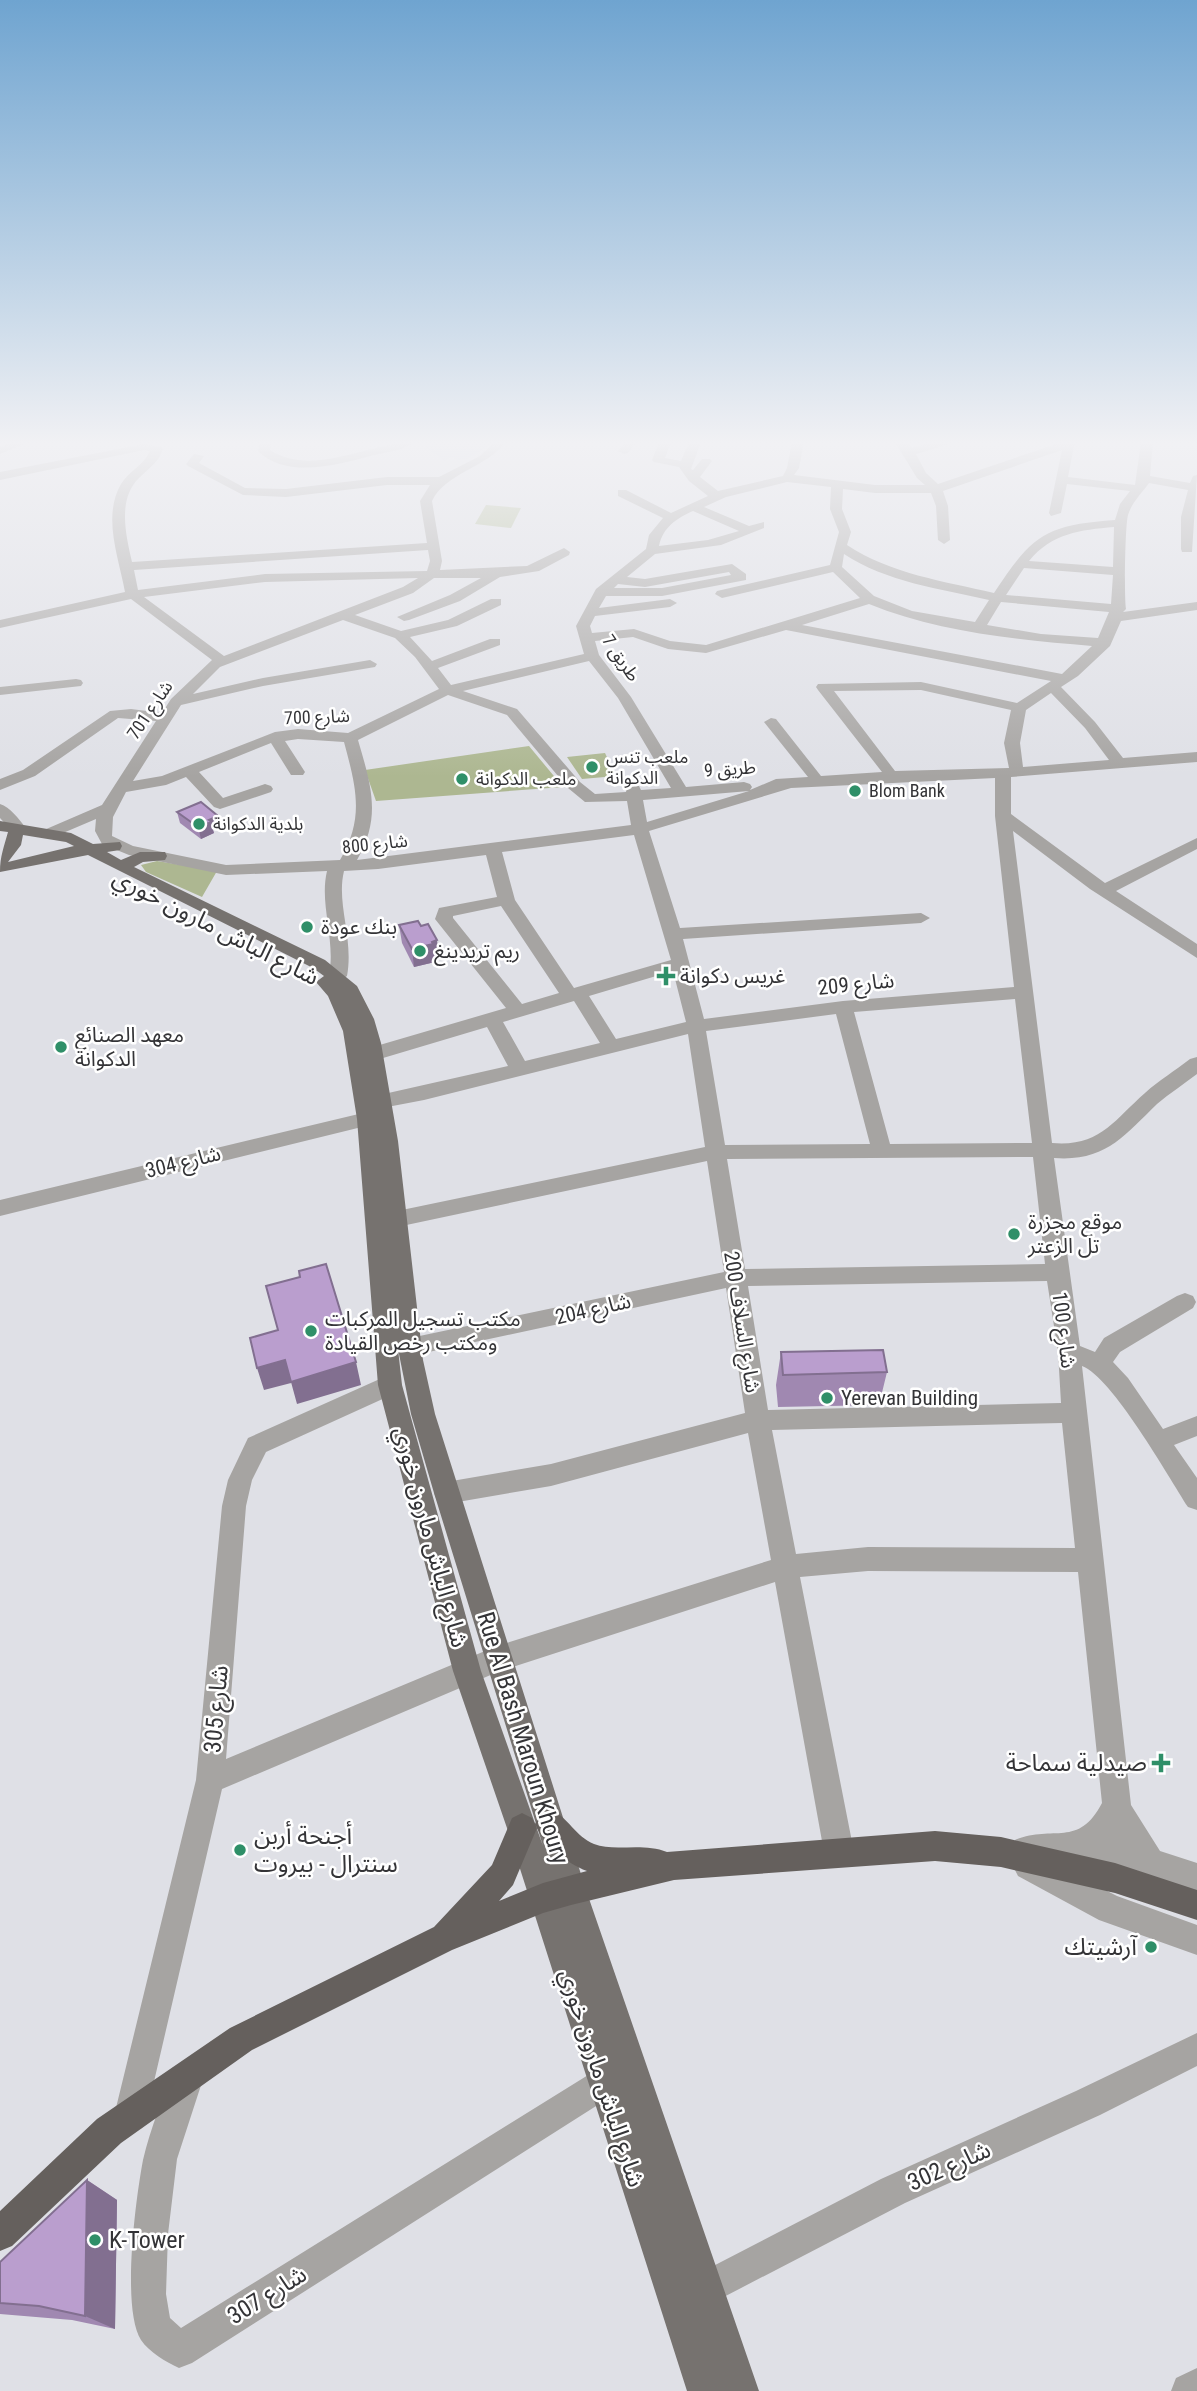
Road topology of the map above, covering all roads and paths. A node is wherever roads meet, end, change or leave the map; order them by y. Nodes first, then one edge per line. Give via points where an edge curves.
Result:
1 (124, 554) edge
2 (318, 554) edge
3 (435, 554) edge
4 (562, 554) edge
5 (647, 554) edge
6 (839, 554) edge
7 (851, 554) edge
8 (1030, 554) edge
9 (1121, 554) edge
10 (1022, 564) junction
11 (128, 566) junction
12 (836, 568) junction
13 (1121, 572) junction
14 (496, 573) junction
15 (430, 575) junction
16 (900, 575) junction
17 (614, 580) junction
18 (601, 592) junction
19 (132, 594) junction
20 (997, 598) junction
21 (871, 600) junction
22 (496, 602) dead end
23 (1197, 606) edge
24 (589, 613) junction
25 (1118, 613) junction
26 (342, 615) junction
27 (404, 617) dead end
28 (0, 624) edge
29 (782, 626) junction
30 (979, 627) junction
31 (400, 635) junction
32 (585, 638) junction
33 (495, 642) dead end
34 (1105, 643) junction
35 (592, 656) junction
36 (221, 660) junction
37 (370, 664) dead end
38 (429, 667) junction
39 (1058, 682) junction
40 (76, 683) dead end
41 (447, 690) junction
42 (0, 691) edge
43 (176, 702) junction
44 (1019, 708) junction
45 (166, 718) junction
46 (771, 722) dead end
47 (275, 737) junction
48 (350, 738) junction
49 (1197, 749) edge
50 (1197, 757) edge
51 (1116, 758) junction
52 (1009, 769) junction
53 (188, 770) junction
54 (888, 770) junction
55 (297, 772) dead end
56 (814, 775) junction
57 (790, 783) junction
58 (0, 785) edge
59 (759, 786) junction
60 (123, 788) junction
61 (265, 789) dead end
62 (679, 789) junction
63 (633, 792) junction
64 (589, 796) junction
65 (108, 808) junction
66 (703, 808) junction
67 (0, 810) edge
68 (1003, 816) junction
69 (640, 830) junction
70 (610, 833) junction
71 (22, 834) edge
72 (1197, 843) edge
73 (493, 849) junction
74 (99, 854) junction
75 (159, 856) joint
76 (1, 866) edge
77 (341, 866) junction
78 (1104, 890) junction
79 (506, 900) junction
80 (921, 918) dead end
81 (673, 934) junction
82 (1197, 952) edge
83 (681, 963) junction
84 (338, 976) junction
85 (1022, 992) junction
86 (574, 995) junction
87 (843, 1007) junction
88 (517, 1010) junction
89 (491, 1018) junction
90 (696, 1026) junction
91 (611, 1046) junction
92 (373, 1054) junction
93 (1197, 1064) edge
94 (520, 1069) junction
95 (365, 1114) junction
96 (1042, 1150) junction
97 (882, 1151) junction
98 (715, 1152) junction
99 (0, 1208) edge
100 (397, 1219) junction
101 (1057, 1272) junction
102 (734, 1278) junction
103 (1185, 1302) dead end
104 (410, 1347) junction
105 (1069, 1352) junction
106 (1100, 1363) junction
107 (390, 1385) junction
108 (1073, 1413) junction
109 (758, 1420) junction
110 (1197, 1426) edge
111 (1158, 1441) junction
112 (446, 1493) junction
113 (1197, 1499) edge
114 (1090, 1560) junction
115 (786, 1567) junction
116 (497, 1659) junction
117 (467, 1671) junction
118 (210, 1780) junction
119 (1117, 1805) junction
120 (536, 1826) junction
121 (1081, 1846) junction
122 (839, 1852) junction
123 (1002, 1852) junction
124 (1150, 1862) junction
125 (674, 1865) junction
126 (1197, 1878) edge
127 (557, 1894) junction
128 (1197, 1905) edge
129 (442, 1939) junction
130 (1197, 1940) edge
131 (1197, 2049) edge
132 (188, 2073) junction
133 (604, 2083) junction
134 (130, 2116) junction
135 (0, 2234) edge
136 (705, 2289) junction
137 (1197, 2386) edge
138 (705, 2391) edge
139 (741, 2391) edge
140 (1189, 2391) edge

1 - 11 street
2 - 11 street
3 - 15 street
4 - 14 street via 550,563
5 - 17 street, 7 طريق
6 - 12 street
7 - 16 street
8 - 10 street
9 - 13 street
10 - 13 street
10 - 20 street
11 - 19 street
12 - 21 street
12 - 24 street via 702,598
13 - 25 street
14 - 15 street
14 - 27 street via 455,598
15 - 19 street via 281,578
15 - 26 street, شارع 701 via 408,590
16 - 20 street
16 - 21 street via 890,590
17 - 18 street, 7 طريق
17 - 18 street via 645,583 732,568 741,578 662,592
18 - 24 street, 7 طريق
19 - 28 street
19 - 36 street
20 - 25 street
20 - 30 street
21 - 29 street
21 - 30 street via 909,615
22 - 31 street via 452,623
23 - 25 street
24 - 32 street, 7 طريق via 583,626
25 - 34 street
26 - 31 street
26 - 36 street, شارع 701
29 - 32 street via 705,649 668,645 634,633
29 - 39 street
30 - 34 street
31 - 38 street
32 - 35 street, 7 طريق
33 - 38 street
34 - 39 street
35 - 41 street, شارع 700
35 - 62 street, 7 طريق via 624,697
36 - 43 street, شارع 701
37 - 43 street
38 - 41 street
39 - 44 street
39 - 51 street
40 - 42 street
41 - 48 street, شارع 700
41 - 64 street via 512,712 574,785
43 - 45 street, شارع 701
44 - 52 street, شارع 100
44 - 54 street via 921,686 823,687
45 - 58 street via 116,714 29,773
45 - 60 street, شارع 701
46 - 56 street
47 - 48 street, شارع 700
47 - 53 street, شارع 700
47 - 55 street
48 - 77 street via 364,818 360,837
49 - 51 street, 9 طريق
50 - 52 street, 9 طريق
51 - 52 street, 9 طريق
52 - 54 street, 9 طريق
52 - 57 street, 9 طريق
52 - 68 street, شارع 100
53 - 60 street, شارع 700 via 166,780
53 - 61 street via 220,804
54 - 56 street, 9 طريق
56 - 62 street, 9 طريق
57 - 59 street, 9 طريق
57 - 66 street
59 - 62 street, 9 طريق
59 - 66 street via 717,798
60 - 65 street, شارع 701
62 - 63 street, 9 طريق
63 - 64 street, 9 طريق
63 - 69 street, 200 شارع السلاف
64 - 70 street
65 - 71 street, شارع 701
65 - 74 street
66 - 69 street, 800 شارع
67 - 71 street
68 - 78 street
68 - 85 street, شارع 100
69 - 70 street, 800 شارع
69 - 81 street, 200 شارع السلاف
70 - 73 street, 800 شارع
71 - 74 main road, شارع الباش مارون خوري
71 - 76 main road via 23,855
72 - 78 street
73 - 77 street, 800 شارع
73 - 79 street
74 - 75 main road
74 - 76 main road
74 - 84 main road, Rue Al Bash Maroun Khoury
74 - 95 main road, شارع الباش مارون خوري via 324,981 336,993 352,1031
75 - 77 street, 800 شارع via 226,870
77 - 84 street via 333,884 343,958
78 - 82 street
79 - 86 street
79 - 88 street via 444,912 444,919
80 - 81 street
81 - 83 street, 200 شارع السلاف
83 - 86 street
83 - 90 street, 200 شارع السلاف
84 - 92 main road, Rue Al Bash Maroun Khoury via 365,1019
85 - 87 street, شارع 209
85 - 96 street, شارع 100
86 - 88 street
86 - 91 street
87 - 90 street, شارع 209
87 - 97 street
88 - 89 street
89 - 92 street
89 - 94 street
90 - 91 street, شارع 209
90 - 98 street, 200 شارع السلاف
91 - 94 street, شارع 209
92 - 95 main road, Rue Al Bash Maroun Khoury
93 - 96 street via 1095,1148 1079,1153
94 - 95 street, شارع 304
95 - 99 street, شارع 304
95 - 100 main road, Rue Al Bash Maroun Khoury
95 - 107 main road, شارع الباش مارون خوري
96 - 97 street
96 - 101 street, شارع 100
97 - 98 street
98 - 100 street
98 - 102 street, 200 شارع السلاف
100 - 104 main road, Rue Al Bash Maroun Khoury
101 - 102 street, شارع 204
101 - 105 street, شارع 100
102 - 104 street, شارع 204
102 - 109 street, 200 شارع السلاف
103 - 106 street via 1112,1345
104 - 112 main road, Rue Al Bash Maroun Khoury
105 - 106 street
105 - 108 street, شارع 100
106 - 111 street
107 - 117 main road, شارع الباش مارون خوري
107 - 118 street, شارع 305 via 257,1445 240,1480
108 - 109 street
108 - 114 street, شارع 100
109 - 112 street via 551,1475
109 - 115 street, 200 شارع السلاف
110 - 111 street
111 - 113 street
112 - 116 main road, Rue Al Bash Maroun Khoury
114 - 115 street via 868,1559
114 - 119 street, شارع 100
115 - 116 street
115 - 122 street, 200 شارع السلاف
116 - 117 street
116 - 120 main road, Rue Al Bash Maroun Khoury
117 - 118 street
117 - 120 main road, شارع الباش مارون خوري
118 - 134 street, شارع 305
119 - 121 street via 1104,1830
119 - 124 street
120 - 125 highway via 595,1861
120 - 127 main road, Rue Al Bash Maroun Khoury
120 - 129 highway via 503,1875
121 - 123 street
121 - 124 street
122 - 123 highway via 935,1846
122 - 125 highway
123 - 128 highway via 1115,1878
123 - 130 street via 1110,1909
124 - 126 street
125 - 127 highway
127 - 129 highway
127 - 133 main road, شارع الباش مارون خوري
127 - 136 main road, Rue Al Bash Maroun Khoury
129 - 132 highway via 241,2039
131 - 136 street, شارع 302 via 893,2191
132 - 133 street, شارع 307 via 160,2159 148,2294 154,2328 179,2350
132 - 134 highway
133 - 138 main road, شارع الباش مارون خوري
134 - 135 highway
136 - 139 main road, Rue Al Bash Maroun Khoury
137 - 140 street

